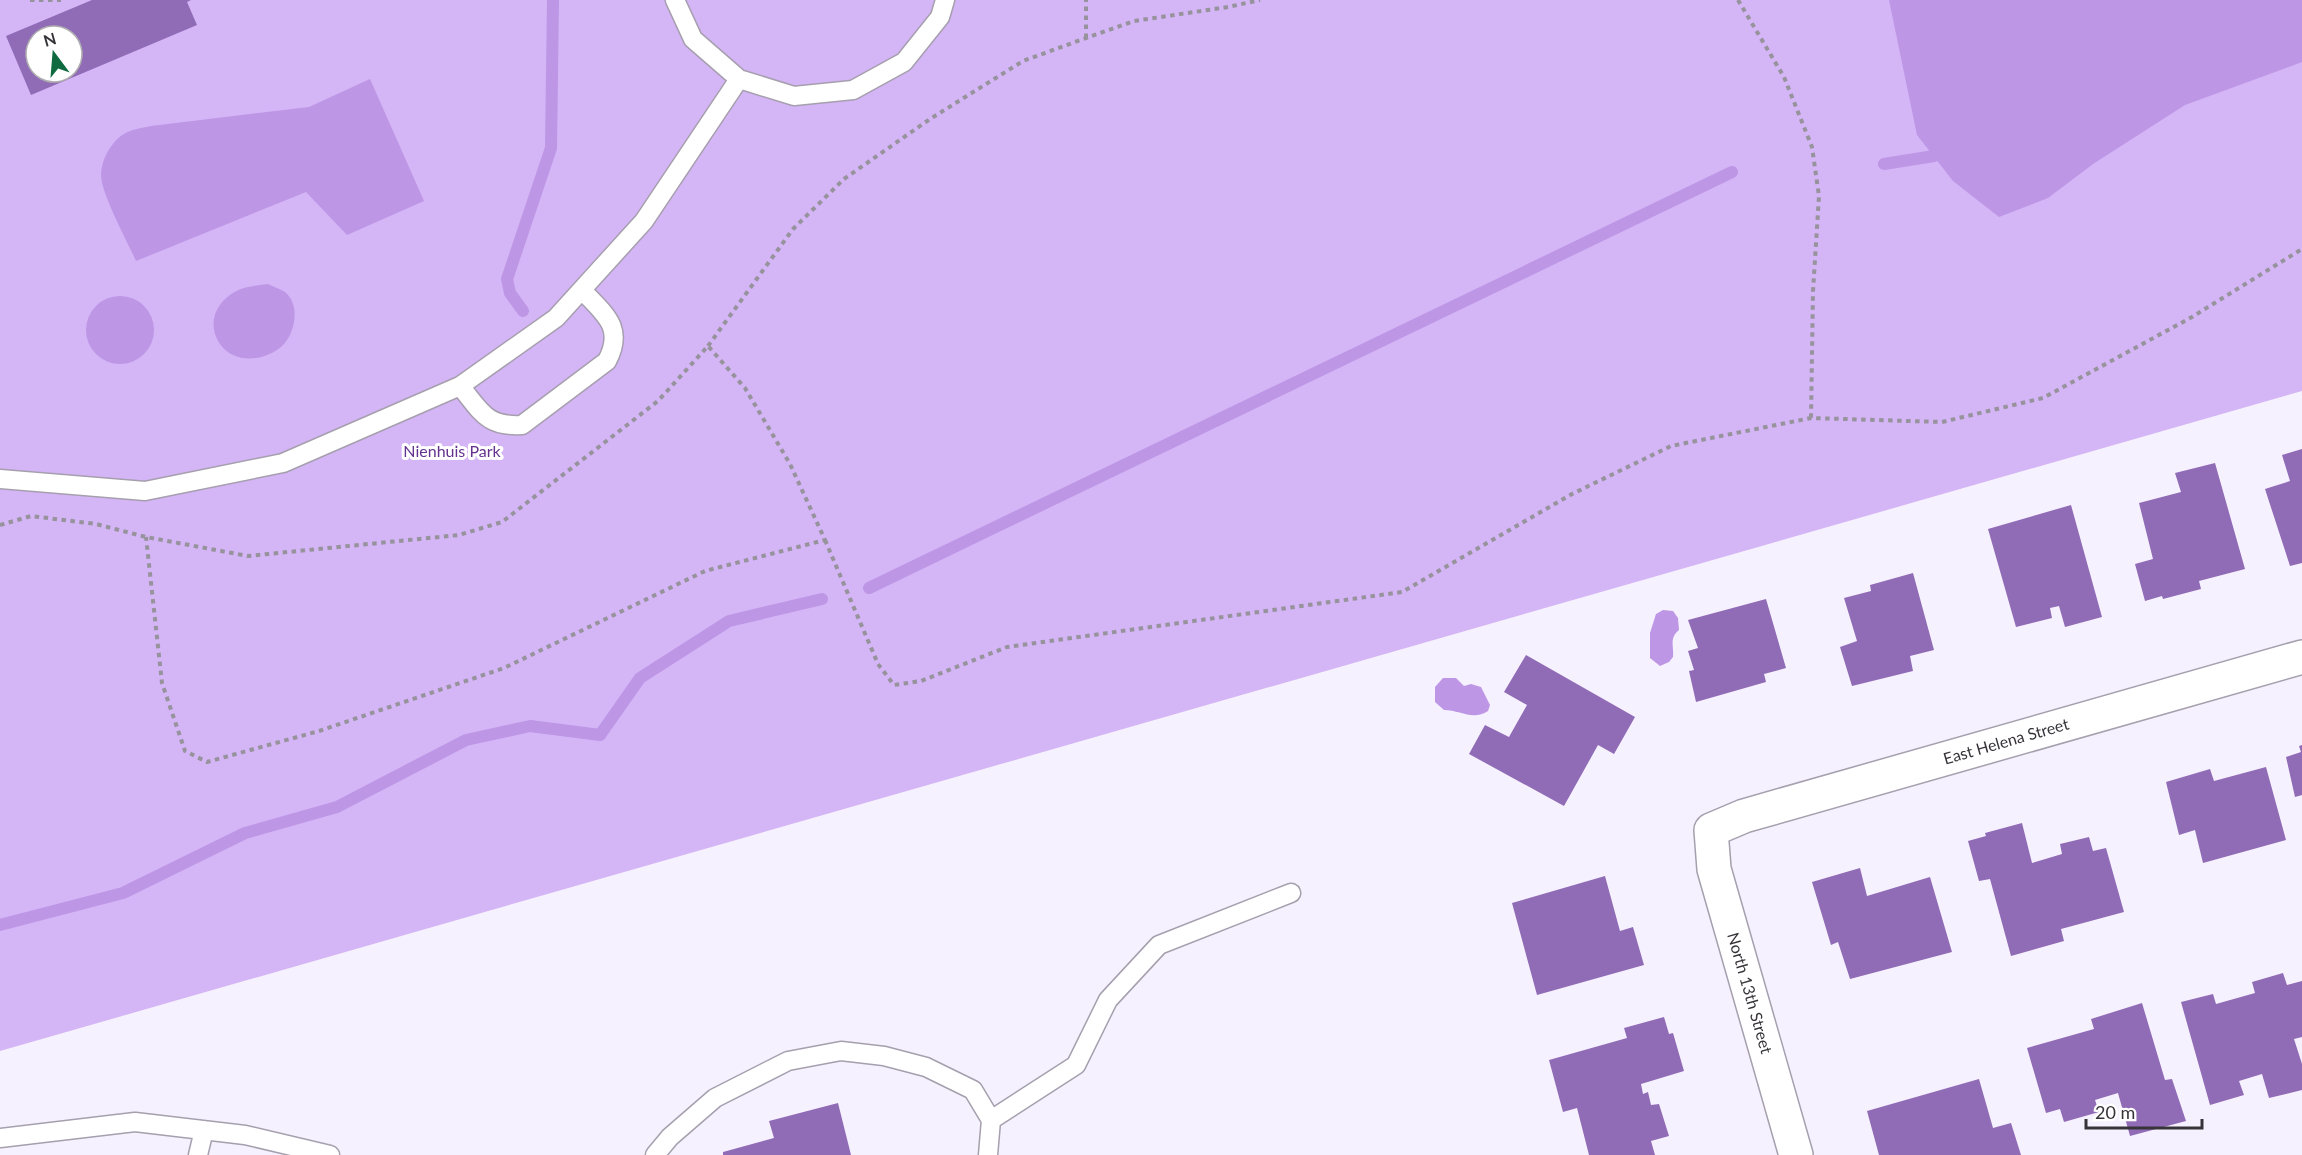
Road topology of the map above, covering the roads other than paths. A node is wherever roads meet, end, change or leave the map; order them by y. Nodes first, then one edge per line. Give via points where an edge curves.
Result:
1 (675, 0) edge
2 (945, 0) edge
3 (739, 79) junction
4 (582, 290) junction
5 (460, 386) junction
6 (0, 479) edge
7 (2302, 657) edge
8 (1711, 830) joint
9 (1291, 893) dead end
10 (992, 1120) junction
11 (204, 1130) junction
12 (0, 1138) edge
13 (276, 1149) edge
14 (198, 1155) edge
15 (330, 1155) edge
16 (655, 1155) edge
17 (988, 1155) edge
18 (1796, 1155) edge

1 - 3 lane via 693,39
2 - 3 lane via 940,17 904,62 853,90 794,96
3 - 4 lane via 644,221
4 - 5 lane via 556,318
4 - 5 lane via 613,323 615,346 608,361 522,425 506,426 488,419
5 - 6 lane via 283,463 145,491
7 - 8 street, East Helena Street via 1744,816
8 - 18 street, North 13th Street via 1714,869
9 - 10 lane via 1159,945 1108,1000 1076,1065
10 - 16 lane via 973,1090 926,1067 884,1056 841,1051 788,1061 715,1098
10 - 17 lane
11 - 12 lane via 135,1122
11 - 13 lane via 245,1135
11 - 14 lane
13 - 15 lane

